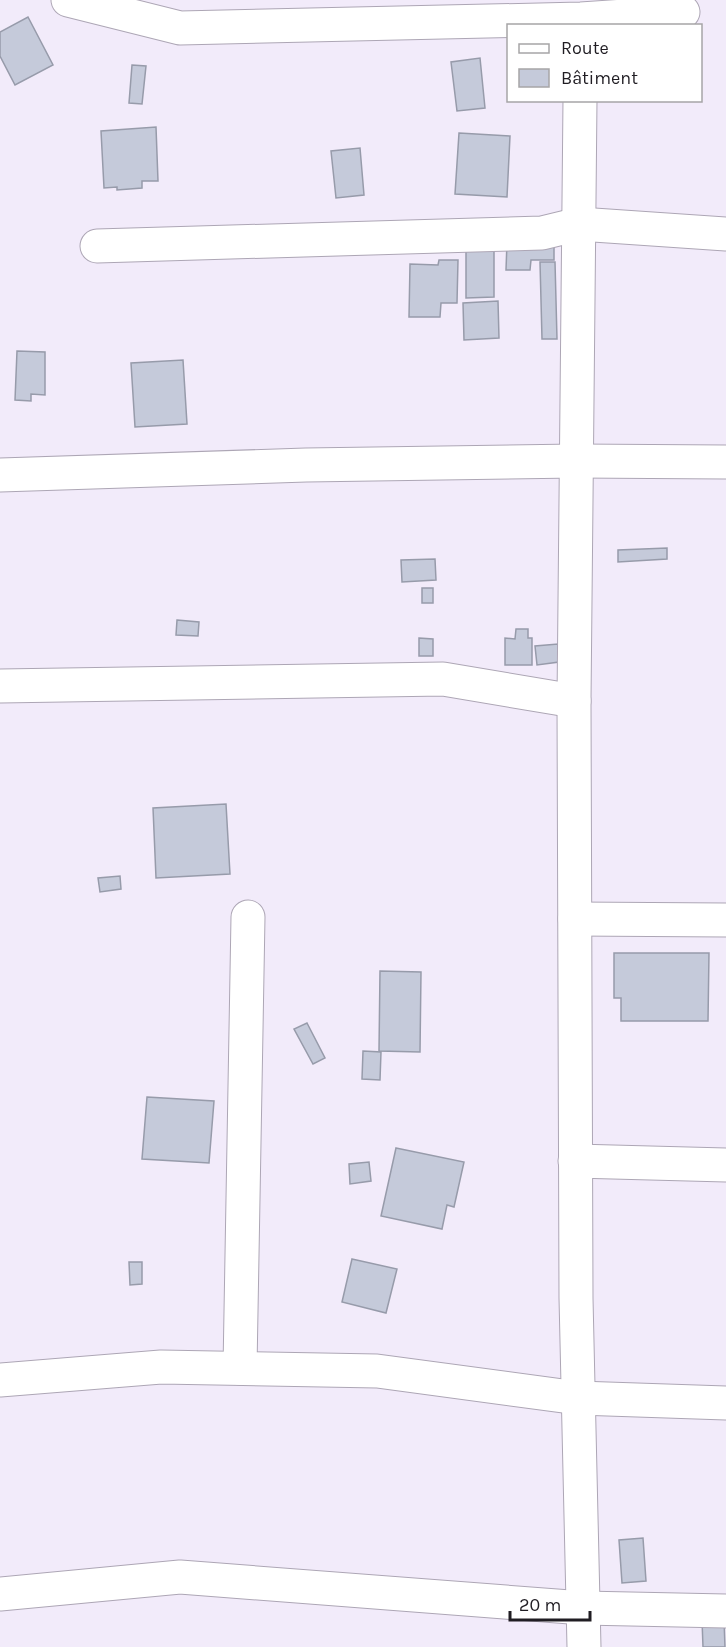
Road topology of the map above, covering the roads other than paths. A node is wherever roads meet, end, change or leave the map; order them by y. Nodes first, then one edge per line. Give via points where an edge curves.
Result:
1 (68, 0) edge
2 (683, 12) dead end
3 (581, 15) edge
4 (580, 102) edge
5 (579, 224) junction
6 (726, 234) edge
7 (98, 246) dead end
8 (576, 461) junction
9 (726, 462) edge
10 (0, 475) edge
11 (0, 686) edge
12 (574, 701) junction
13 (248, 917) dead end
14 (574, 919) junction
15 (726, 920) edge
16 (575, 1161) junction
17 (726, 1165) edge
18 (240, 1368) junction
19 (0, 1380) edge
20 (578, 1398) junction
21 (726, 1403) edge
22 (0, 1594) edge
23 (583, 1608) junction
24 (726, 1611) edge
25 (584, 1647) edge

1 - 3 street via 180,28
2 - 3 street
4 - 5 street
5 - 6 street
5 - 7 street via 542,233
5 - 8 street
8 - 9 street
8 - 10 street
8 - 12 street
11 - 12 street via 443,679
12 - 14 street
13 - 18 street
14 - 15 street
14 - 16 street
16 - 17 street
16 - 20 street
18 - 19 street via 161,1367
18 - 20 street via 377,1371
20 - 21 street
20 - 23 street
22 - 23 street via 180,1577
23 - 24 street
23 - 25 street

